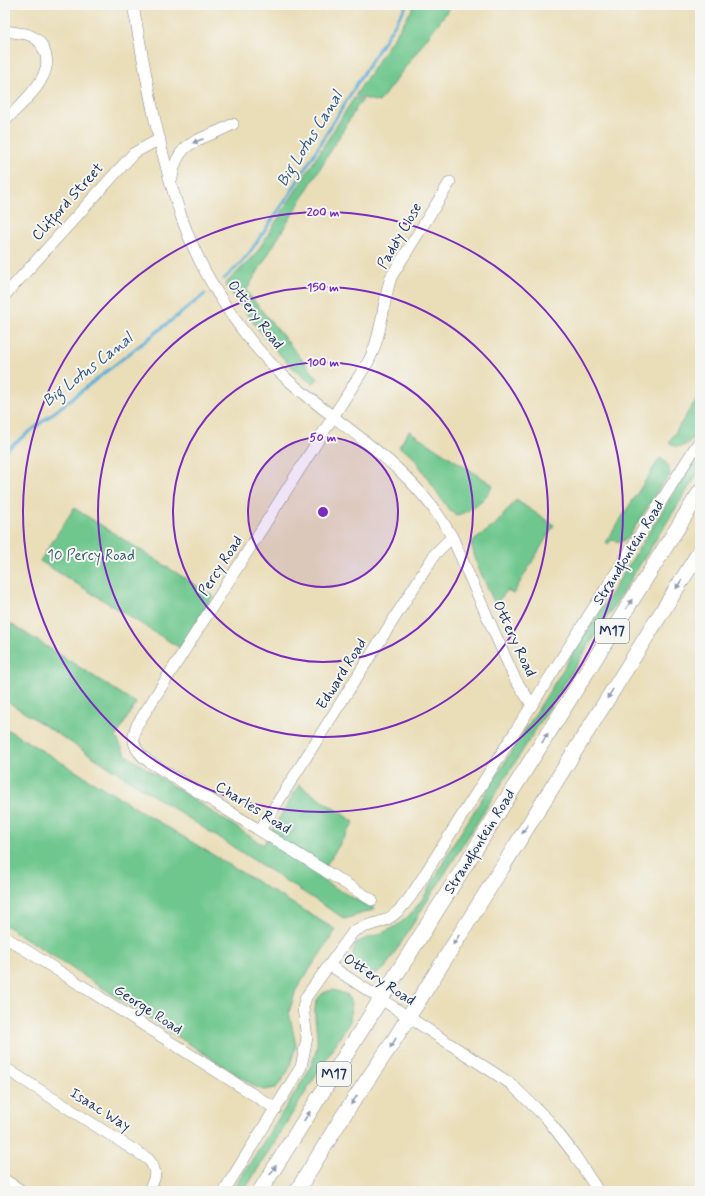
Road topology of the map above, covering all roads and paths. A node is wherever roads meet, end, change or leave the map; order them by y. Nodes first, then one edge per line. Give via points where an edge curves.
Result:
1 (133, 5) edge
2 (5, 31) edge
3 (5, 121) edge
4 (233, 124) dead end
5 (160, 139) junction
6 (450, 182) dead end
7 (171, 184) junction
8 (5, 295) edge
9 (334, 416) junction
10 (700, 440) edge
11 (700, 492) edge
12 (452, 537) junction
13 (700, 551) edge
14 (532, 705) junction
15 (134, 733) joint
16 (260, 830) junction
17 (372, 900) dead end
18 (5, 937) edge
19 (329, 965) junction
20 (382, 999) junction
21 (409, 1017) junction
22 (5, 1068) edge
23 (276, 1109) junction
24 (5, 1180) edge
25 (22, 1191) edge
26 (148, 1191) edge
27 (224, 1191) edge
28 (260, 1191) edge
29 (297, 1191) edge
30 (598, 1191) edge

1 - 5 street, Ottery Road
2 - 3 street via 27,34 36,39 47,55 44,74 39,83
4 -> 7 street via 184,148 175,161
5 - 7 street, Ottery Road
5 - 8 street, Clifford Street via 134,152
6 - 9 street, Paddy Close via 391,277 373,353
7 - 9 street, Ottery Road via 188,234 212,282 240,325 288,379
9 - 12 street, Ottery Road via 407,476 441,516
9 - 15 street, Percy Road
10 - 14 street, Strandfontein Road
20 -> 11 main road, Strandfontein Road / M17
12 - 14 street, Ottery Road via 515,679
12 - 16 street, Edward Road via 435,554
13 -> 21 main road, Strandfontein Road / M17
14 - 19 street, Ottery Road via 402,908 393,916 361,926 352,932
15 - 16 street, Charles Road via 134,747 148,762
16 - 17 street, Charles Road
18 - 23 street, George Road
19 - 20 street, Ottery Road
19 - 23 street via 306,997 303,1008 307,1038 305,1054 301,1067
20 - 21 street, Ottery Road
28 -> 20 main road, Strandfontein Road / M17
21 -> 29 main road, Strandfontein Road / M17
21 - 30 street, Ottery Road via 492,1071 530,1101 574,1154
22 - 26 street, Isaac Way via 148,1159 156,1172
23 - 27 street
24 - 25 street

